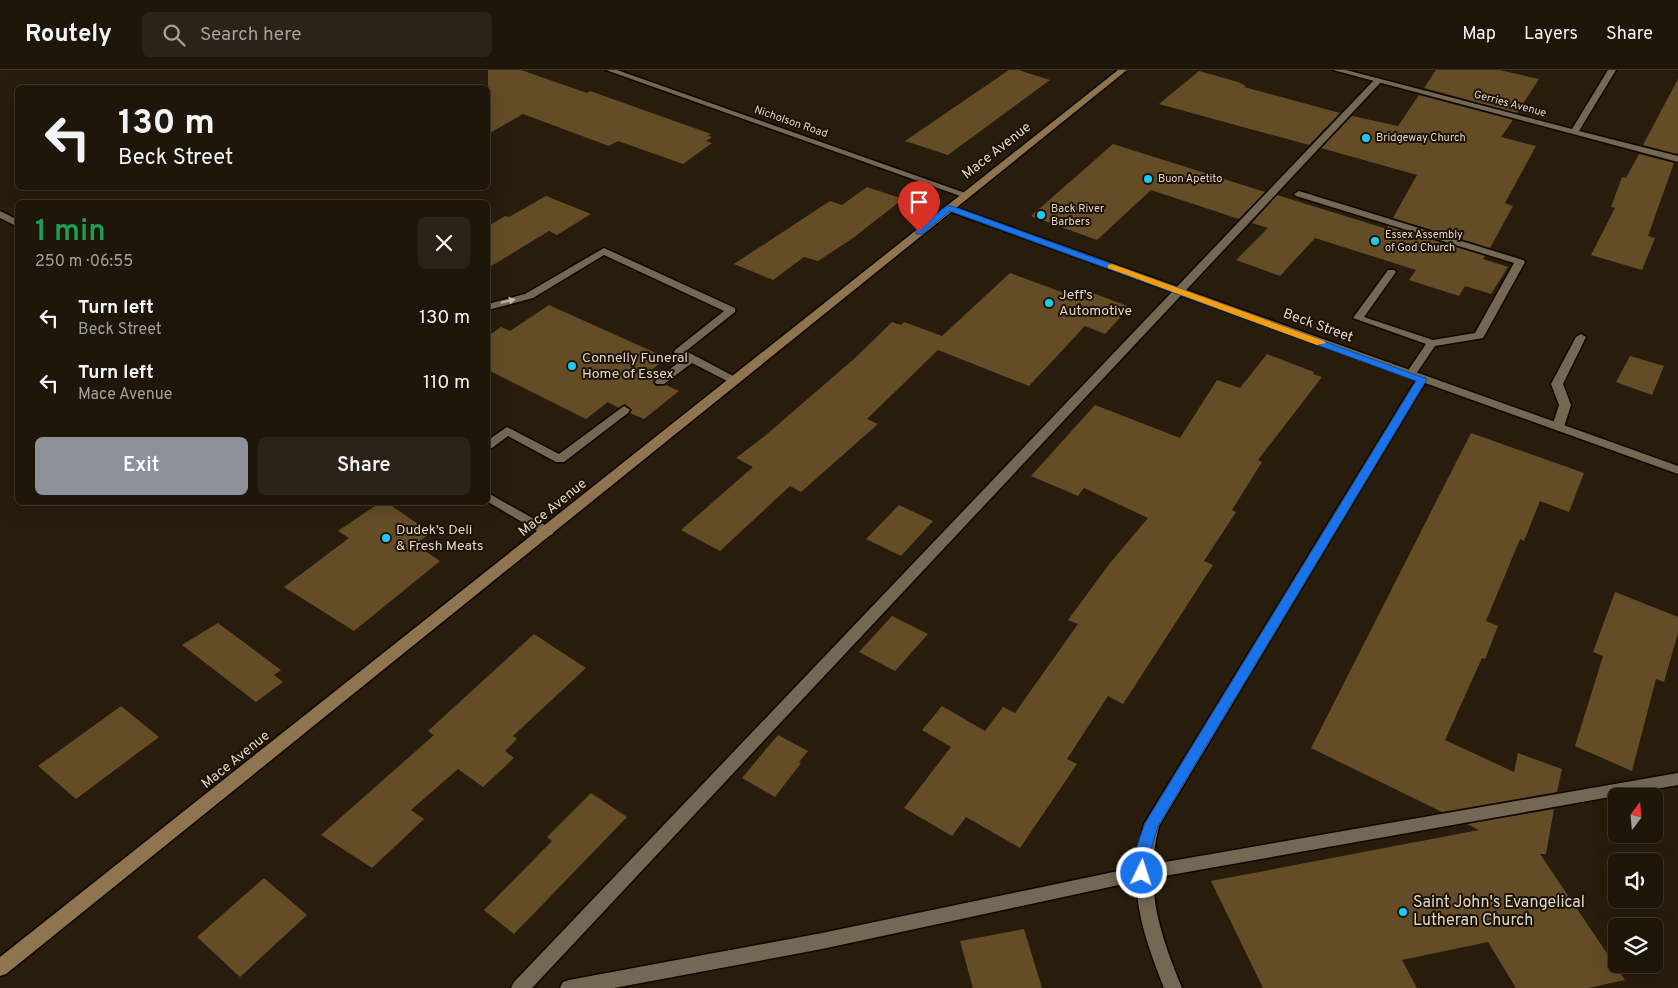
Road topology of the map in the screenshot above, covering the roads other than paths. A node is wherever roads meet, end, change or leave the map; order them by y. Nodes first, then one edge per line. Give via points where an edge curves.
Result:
1 (610, 70) edge
2 (1123, 70) edge
3 (1337, 70) edge
4 (1612, 70) edge
5 (1378, 81) junction
6 (1574, 132) junction
7 (1678, 159) edge
8 (1299, 194) dead end
9 (966, 195) junction
10 (949, 208) junction
11 (0, 214) edge
12 (15, 222) edge
13 (1391, 272) dead end
14 (1180, 291) junction
15 (490, 306) edge
16 (1581, 337) dead end
17 (1432, 343) junction
18 (691, 358) junction
19 (1416, 377) junction
20 (735, 380) junction
21 (660, 382) dead end
22 (624, 410) dead end
23 (1558, 427) junction
24 (490, 444) edge
25 (1678, 470) edge
26 (490, 498) edge
27 (548, 532) junction
28 (1678, 779) edge
29 (1142, 873) junction
30 (7, 954) edge
31 (0, 968) edge
32 (520, 988) edge
33 (569, 988) edge
34 (1173, 988) edge

1 - 9 street, Nicholson Road
2 - 9 main road, Mace Avenue
3 - 5 street, Gerries Avenue
4 - 6 street
5 - 6 street, Gerries Avenue
5 - 14 street
6 - 7 street, Gerries Avenue
8 - 17 street via 1520,262 1479,336
9 - 10 main road, Mace Avenue
10 - 14 street, Beck Street
10 - 20 main road, Mace Avenue
11 - 12 street
13 - 17 street via 1358,318
14 - 19 street, Beck Street
14 - 32 street
15 -> 18 street via 529,296 604,251 731,310 679,352
16 - 23 street via 1557,384 1565,405
17 - 19 street
18 - 20 street
18 - 21 street
19 - 23 street, Beck Street
19 - 29 street via 1152,824 1144,846
20 - 27 main road, Mace Avenue
22 - 24 street via 560,459 507,431
23 - 25 street, Beck Street
26 - 27 street
27 - 30 main road, Mace Avenue
28 - 29 street
29 - 33 street via 822,942
29 - 34 street via 1144,905
30 - 31 main road, Mace Avenue

